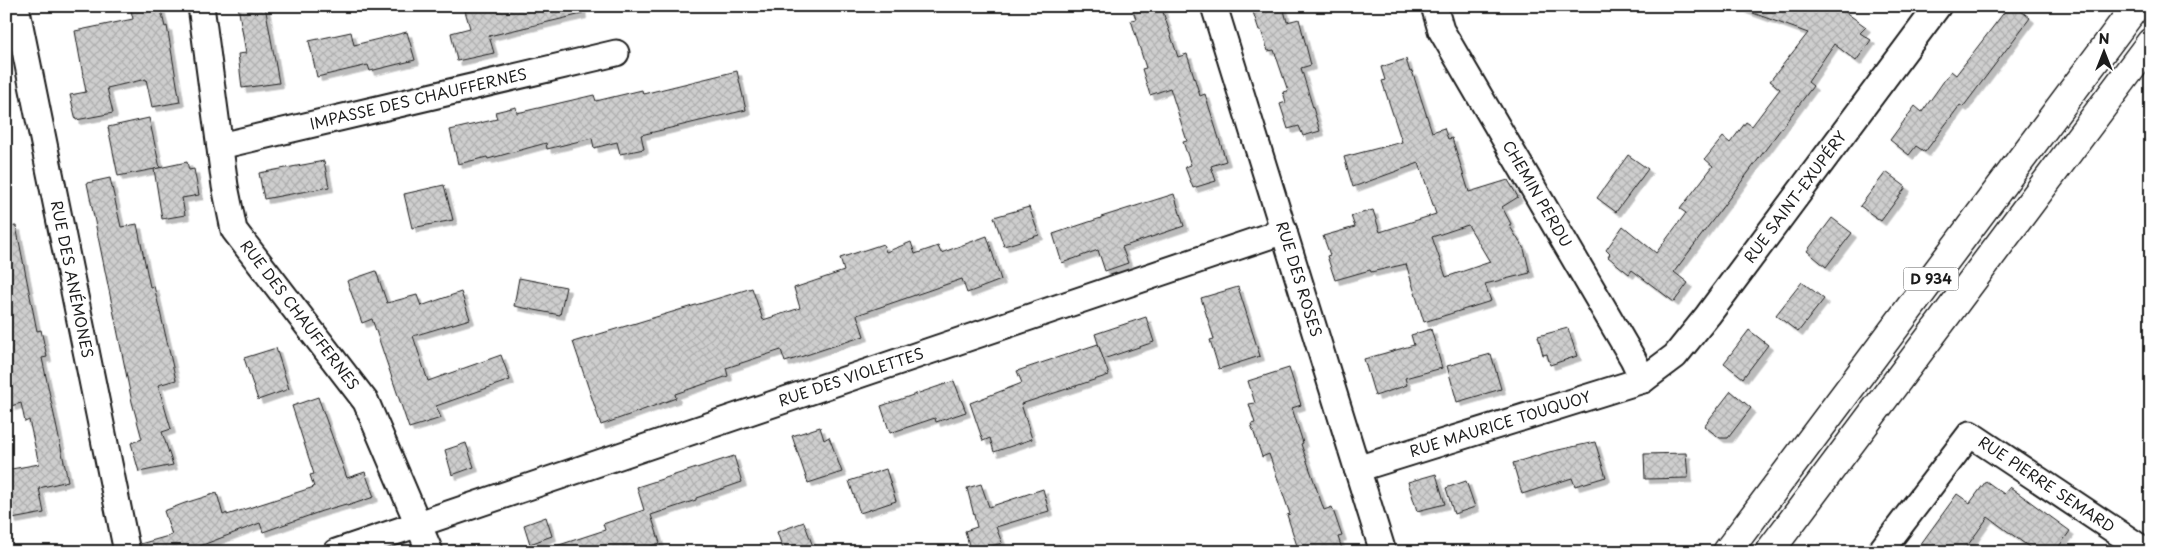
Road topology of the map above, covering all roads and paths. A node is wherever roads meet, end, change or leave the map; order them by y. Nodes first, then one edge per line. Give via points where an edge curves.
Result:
1 (16, 6) edge
2 (201, 6) edge
3 (1214, 6) edge
4 (1434, 6) edge
5 (1938, 6) edge
6 (2136, 6) edge
7 (2151, 42) edge
8 (616, 53) dead end
9 (220, 146) junction
10 (1284, 231) junction
11 (1643, 380) junction
12 (1357, 468) junction
13 (419, 525) junction
14 (127, 552) edge
15 (336, 552) edge
16 (430, 552) edge
17 (1384, 552) edge
18 (1727, 552) edge
19 (1769, 552) edge
20 (1880, 552) edge
21 (2146, 552) edge

1 - 14 street, RUE DES ANÉMONES
2 - 9 street, RUE DES CHAUFFERNES
3 - 10 street, RUE DES ROSES
4 - 11 street, CHEMIN PERDU via 1441,30
5 - 11 street, RUE SAINT-EXUPÉRY via 1708,315 1675,356
6 - 18 highway, D 934
7 - 19 highway, D 934
8 - 9 street, IMPASSE DES CHAUFFERNES
9 - 13 street, RUE DES CHAUFFERNES via 224,186 234,230 366,402
10 - 12 street, RUE DES ROSES
10 - 13 street, RUE DES VIOLETTES
11 - 12 street, RUE MAURICE TOUQUOY
12 - 17 street, RUE DES ROSES
13 - 15 street, RUE DES VIOLETTES
13 - 16 street, RUE DES CHAUFFERNES
20 - 21 street, RUE PIERRE SEMARD via 1970,434

